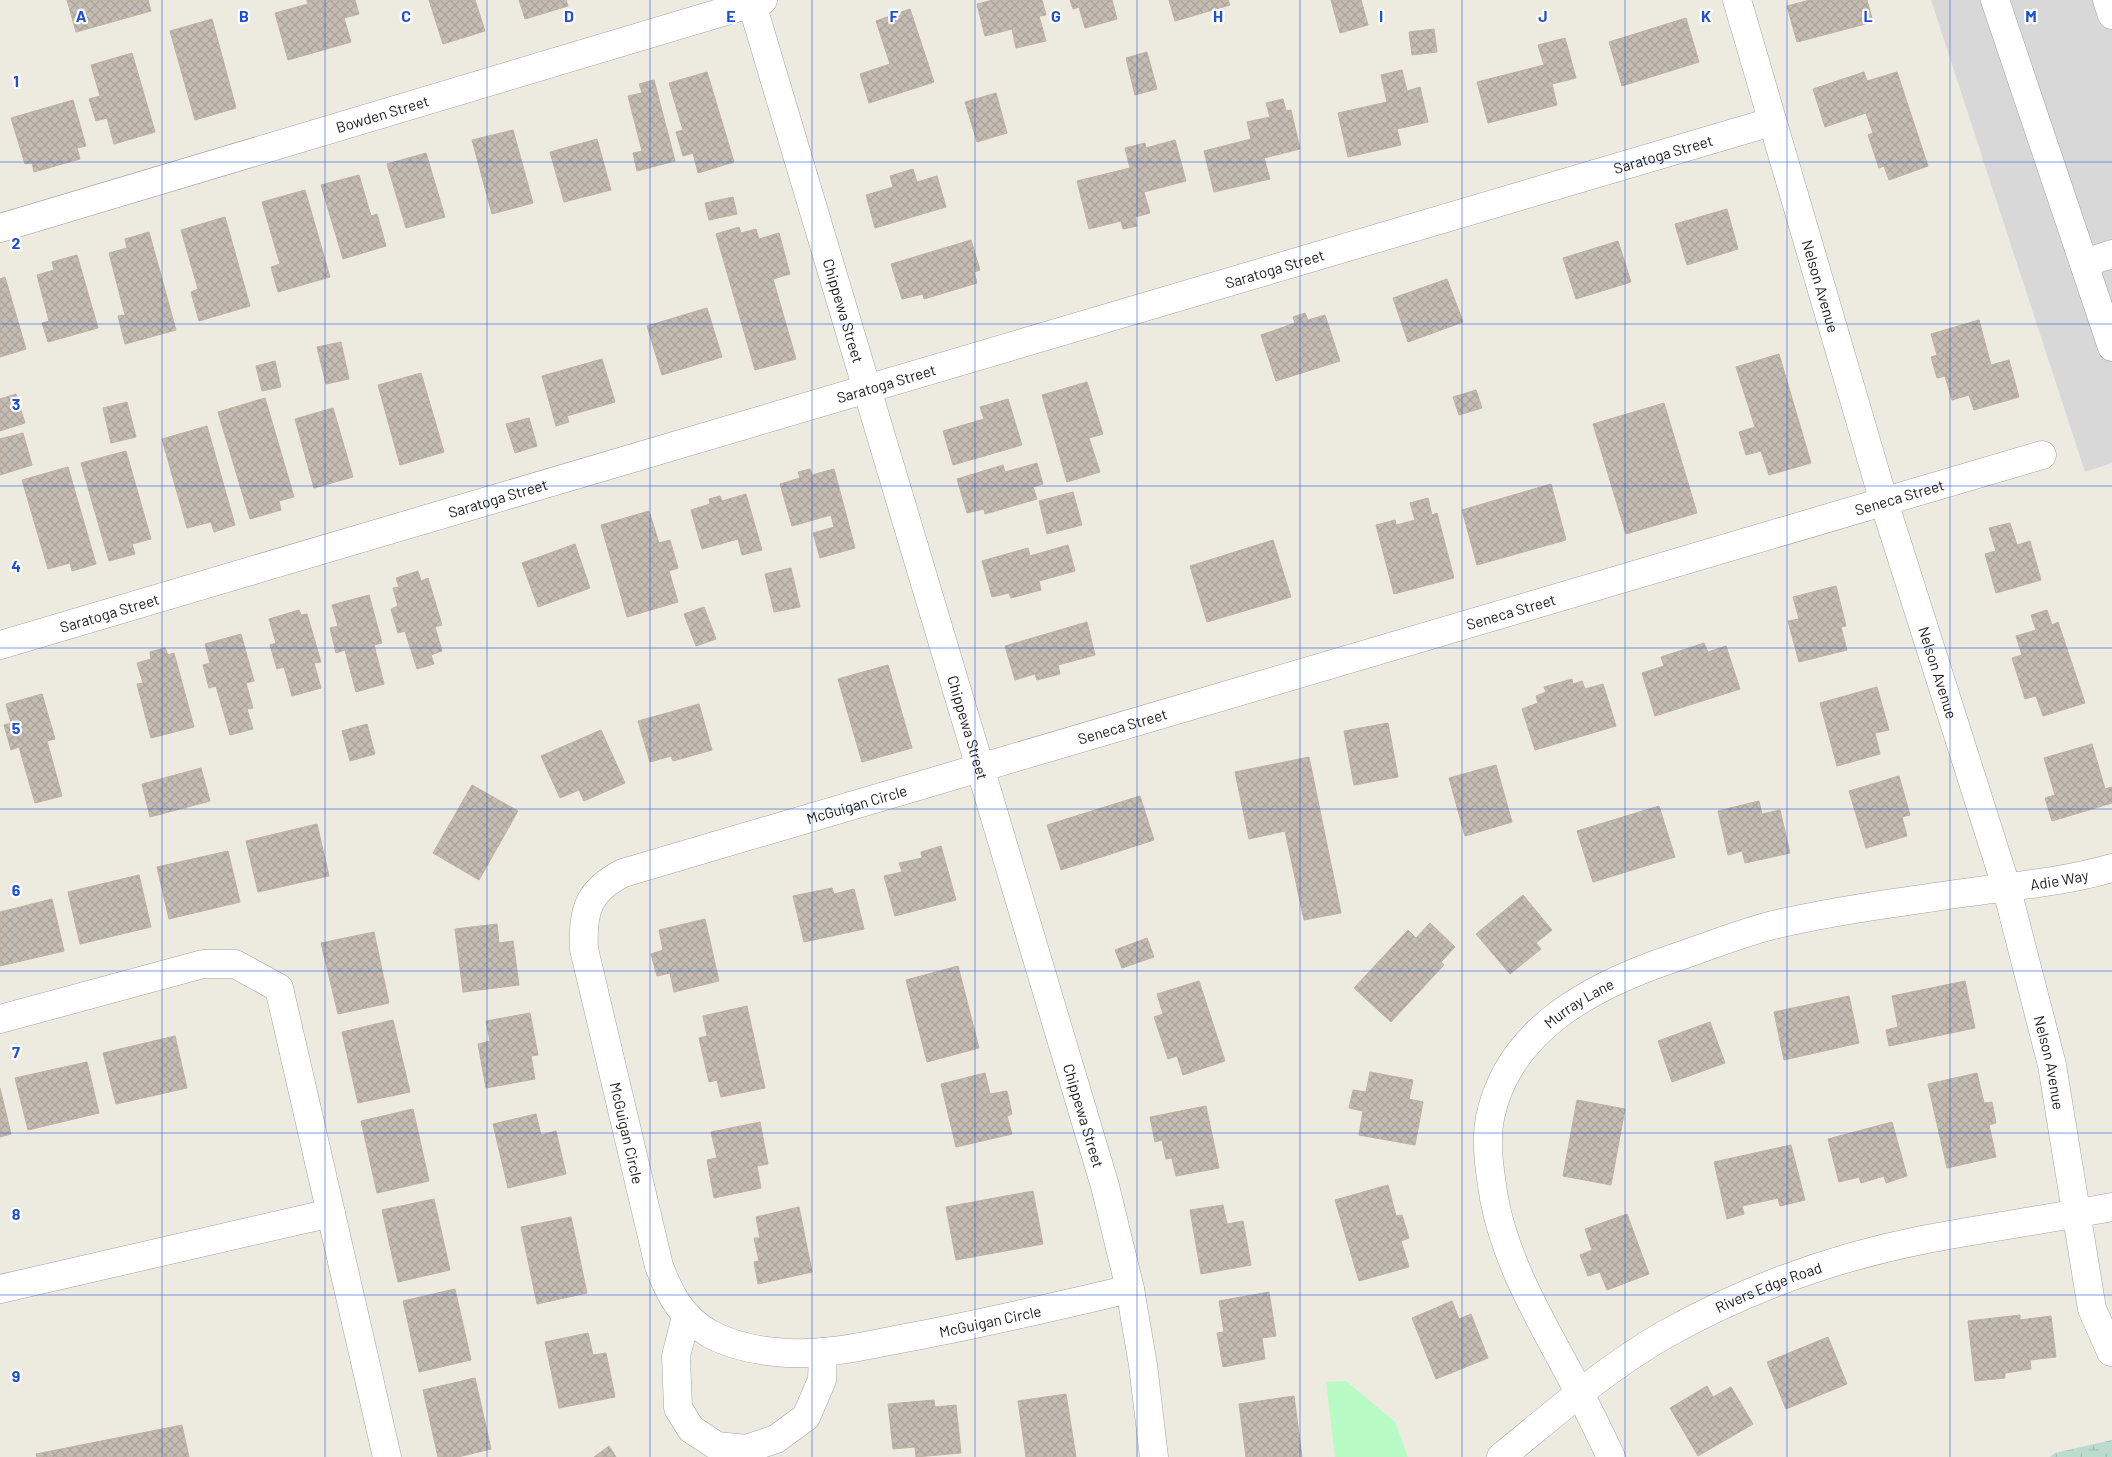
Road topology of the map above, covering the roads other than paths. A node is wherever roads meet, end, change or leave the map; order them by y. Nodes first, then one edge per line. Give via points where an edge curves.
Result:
1 (1736, 0) edge
2 (1995, 0) edge
3 (2107, 0) edge
4 (758, 2) edge
5 (2112, 15) edge
6 (1771, 122) junction
7 (0, 228) edge
8 (2112, 254) edge
9 (2084, 263) junction
10 (2112, 347) edge
11 (868, 388) junction
12 (2042, 455) dead end
13 (1884, 502) junction
14 (0, 645) edge
15 (980, 766) junction
16 (2112, 868) edge
17 (2006, 886) junction
18 (0, 1019) edge
19 (2112, 1207) edge
20 (331, 1213) junction
21 (2078, 1214) junction
22 (0, 1289) edge
23 (1130, 1289) junction
24 (686, 1317) junction
25 (823, 1352) junction
26 (2111, 1352) edge
27 (1580, 1393) junction
28 (387, 1457) edge
29 (1154, 1457) edge
30 (1501, 1457) edge
31 (1611, 1457) edge

1 - 6 street, Nelson Avenue
2 - 9 street
3 - 5 street
4 - 7 street, Bowden Street
4 - 11 street, Chippewa Street
6 - 11 street, Saratoga Street
6 - 13 street, Nelson Avenue
8 - 9 street
9 - 10 street
11 - 14 street, Saratoga Street
11 - 15 street, Chippewa Street
12 - 13 street, Seneca Street
13 - 15 street, Seneca Street
13 - 17 street, Nelson Avenue
15 - 23 street, Chippewa Street via 1105,1186
15 - 24 street, McGuigan Circle via 623,873 604,883 590,901 583,925 584,949 659,1266 670,1296
16 - 17 street, Adie Way
17 - 21 street, Nelson Avenue via 2052,1065
17 - 27 street, Murray Lane via 1770,926 1648,967 1570,1005 1539,1029 1516,1055 1490,1119 1489,1159 1495,1200 1506,1240 1530,1298 1547,1336
18 - 20 street via 203,964 235,964 279,988
19 - 21 street
20 - 22 street
20 - 28 street
21 - 26 street, Nelson Avenue via 2092,1309
21 - 27 street, Rivers Edge Road via 1921,1241 1807,1271 1753,1291 1663,1336
23 - 25 street, McGuigan Circle via 972,1326
23 - 29 street, Chippewa Street
24 - 25 street, McGuigan Circle via 710,1334 740,1345 776,1352
24 - 25 street via 676,1356 678,1408 691,1429 717,1446 746,1449 776,1439 806,1417 822,1380
27 - 30 street, Rivers Edge Road
27 - 31 street, Murray Lane

